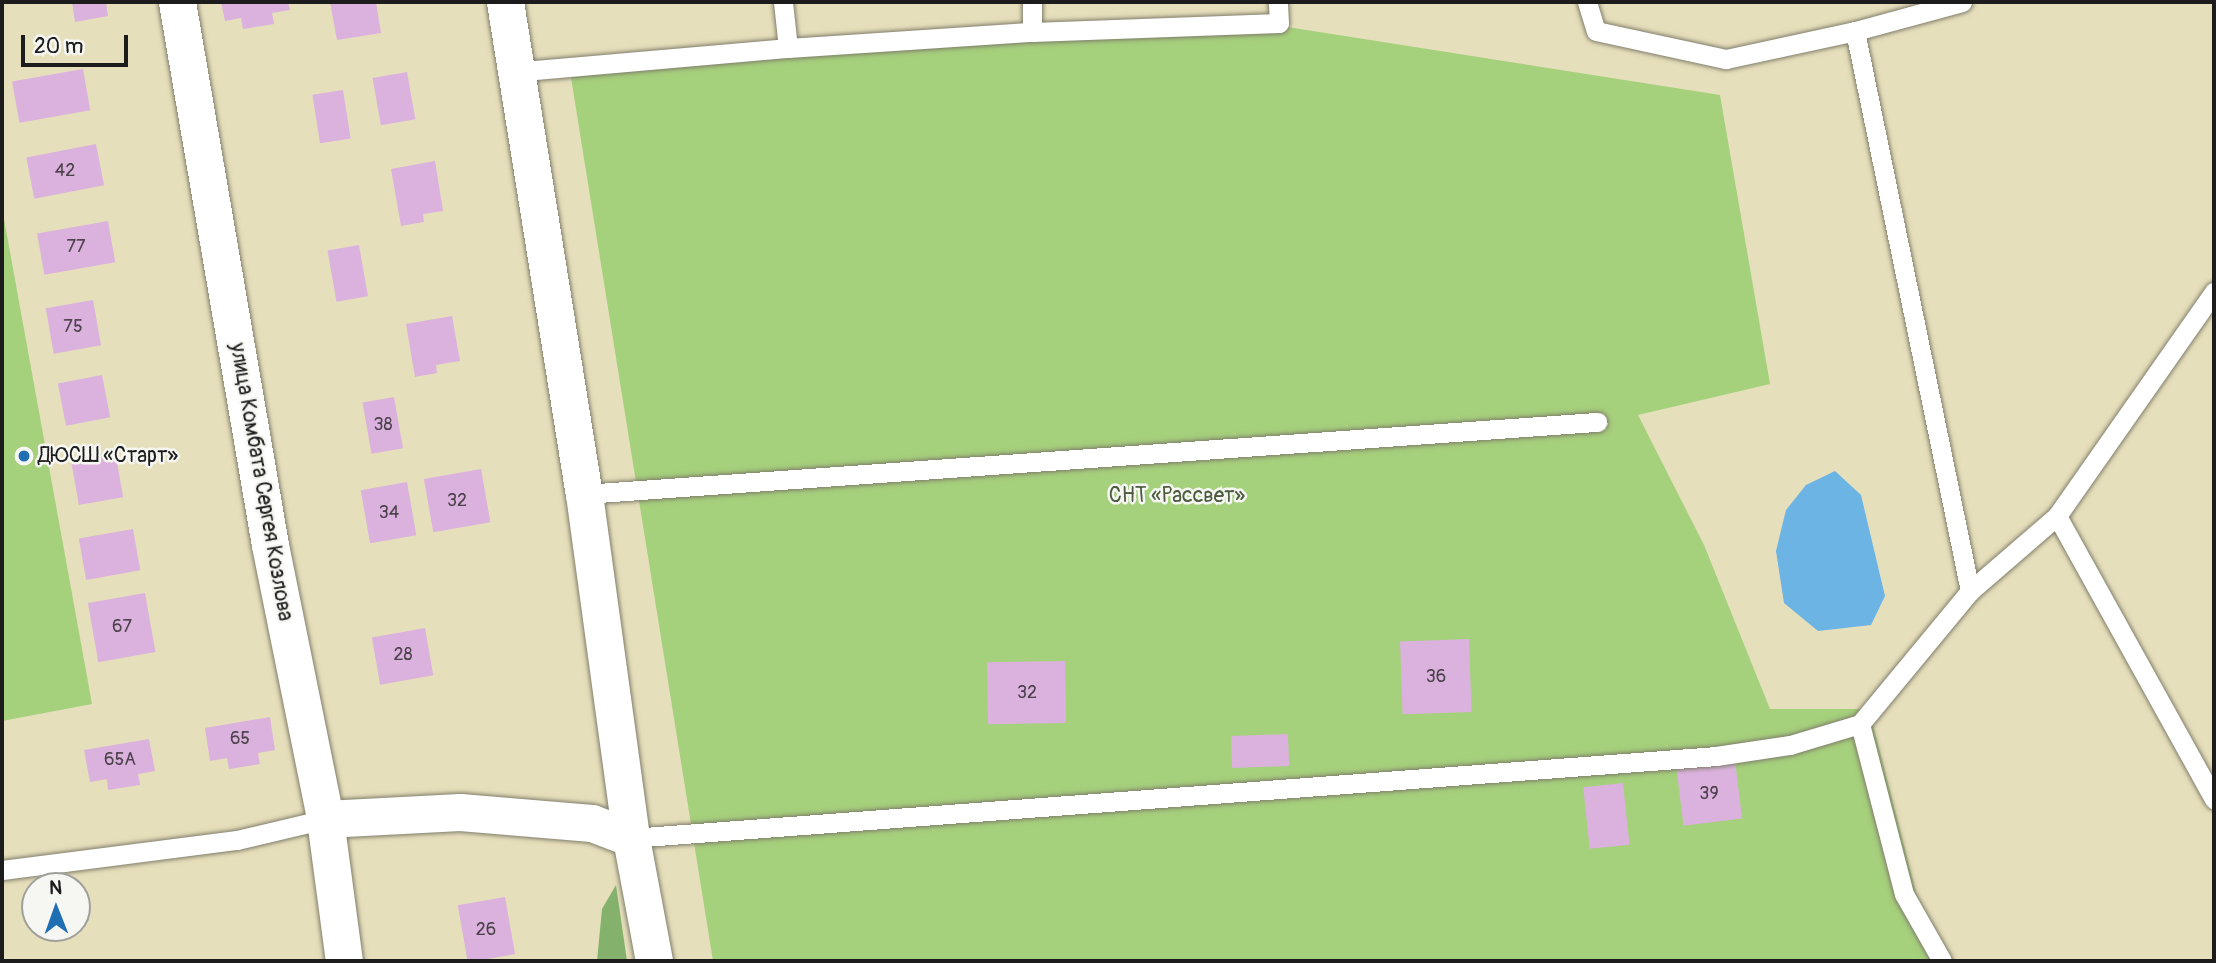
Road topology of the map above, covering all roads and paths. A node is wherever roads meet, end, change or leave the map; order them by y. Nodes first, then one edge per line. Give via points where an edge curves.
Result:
1 (177, 2) edge
2 (505, 2) edge
3 (783, 2) edge
4 (1032, 2) edge
5 (1278, 2) edge
6 (1587, 2) edge
7 (1962, 2) edge
8 (1855, 31) junction
9 (1032, 32) junction
10 (788, 48) junction
11 (513, 72) junction
12 (2214, 292) edge
13 (1597, 422) dead end
14 (584, 494) junction
15 (2057, 516) junction
16 (1970, 591) junction
17 (1860, 724) junction
18 (2214, 799) edge
19 (325, 820) junction
20 (631, 838) junction
21 (2, 870) edge
22 (344, 961) edge
23 (654, 961) edge
24 (1942, 961) edge

1 - 19 street, улица Комбата Сергея Козлова via 270,545
2 - 11 street
3 - 10 lane
4 - 9 lane
5 - 9 lane via 1279,23
6 - 8 lane via 1596,31 1726,60
7 - 8 lane
8 - 16 lane
9 - 10 lane
10 - 11 lane
11 - 14 street
12 - 15 lane
13 - 14 lane
14 - 20 street
15 - 16 lane
15 - 18 lane
16 - 17 lane
17 - 20 lane via 1790,745 1716,756
17 - 24 lane via 1903,894
19 - 20 street via 460,812 592,823
19 - 21 lane via 237,839
19 - 22 street, улица Комбата Сергея Козлова
20 - 23 street

